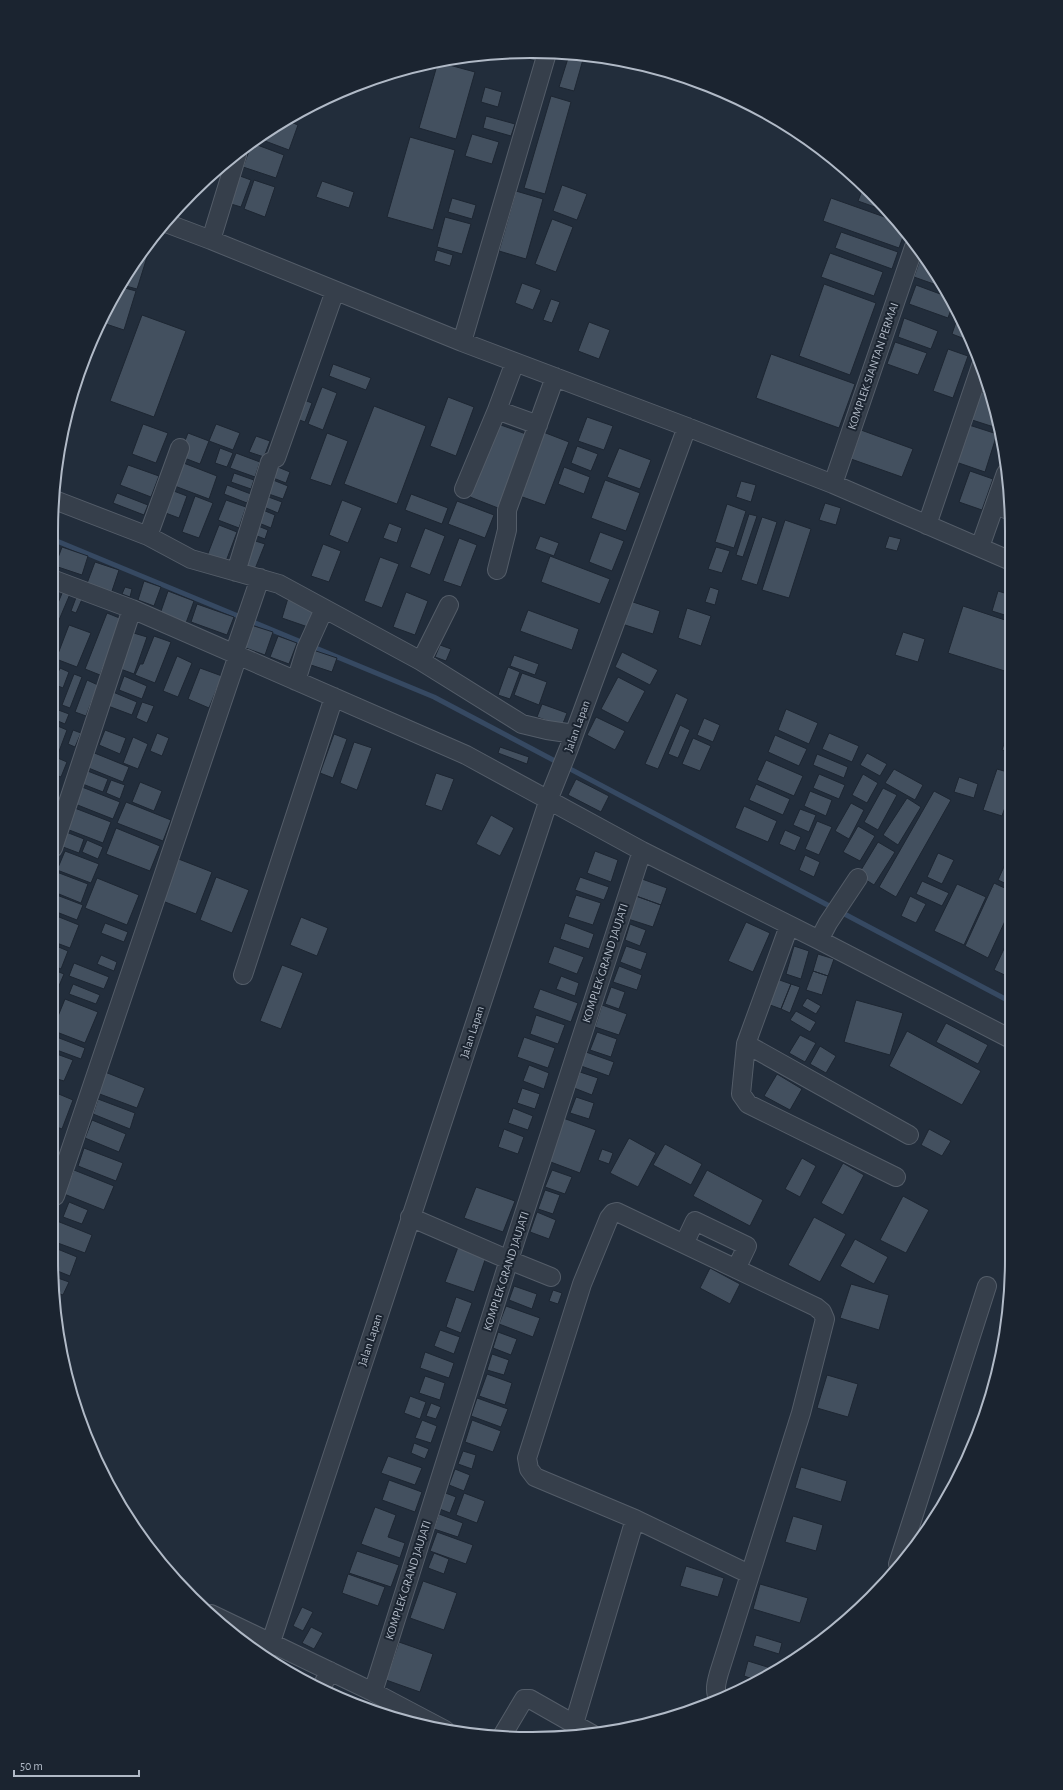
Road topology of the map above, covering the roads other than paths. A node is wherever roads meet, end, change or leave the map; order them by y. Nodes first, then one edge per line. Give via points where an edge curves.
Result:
1 (545, 58) edge
2 (235, 163) edge
3 (170, 226) edge
4 (211, 240) junction
5 (913, 251) edge
6 (335, 291) junction
7 (462, 342) junction
8 (514, 362) junction
9 (978, 374) edge
10 (555, 377) junction
11 (497, 410) junction
12 (538, 425) junction
13 (687, 427) junction
14 (180, 448) dead end
15 (833, 484) junction
16 (464, 489) dead end
17 (59, 502) edge
18 (1003, 508) edge
19 (927, 525) junction
20 (148, 536) junction
21 (980, 547) junction
22 (1005, 558) edge
23 (497, 570) dead end
24 (236, 572) junction
25 (58, 581) edge
26 (258, 584) junction
27 (449, 605) dead end
28 (132, 610) junction
29 (322, 613) junction
30 (236, 655) junction
31 (421, 661) junction
32 (296, 681) junction
33 (334, 697) junction
34 (572, 741) junction
35 (550, 797) junction
36 (58, 833) edge
37 (642, 851) junction
38 (858, 878) dead end
39 (789, 926) junction
40 (819, 940) junction
41 (243, 975) dead end
42 (1005, 1036) edge
43 (746, 1044) junction
44 (909, 1135) dead end
45 (896, 1178) dead end
46 (58, 1187) edge
47 (410, 1217) junction
48 (684, 1244) junction
49 (509, 1260) junction
50 (736, 1269) junction
51 (551, 1276) dead end
52 (987, 1286) dead end
53 (635, 1519) junction
54 (901, 1554) edge
55 (749, 1574) junction
56 (250, 1639) edge
57 (267, 1650) edge
58 (330, 1671) junction
59 (323, 1684) edge
60 (373, 1692) junction
61 (716, 1695) edge
62 (427, 1720) edge
63 (574, 1724) junction
64 (583, 1729) edge
65 (505, 1731) edge

1 - 7 street
2 - 4 street
3 - 4 street
4 - 6 street
5 - 15 street, KOMPLEK SIANTAN PERMAI
6 - 7 street
6 - 24 street via 273,460
7 - 8 street
8 - 10 street
8 - 11 street
9 - 19 street
10 - 12 street
10 - 13 street
11 - 12 street
11 - 16 street
12 - 23 street via 507,510 507,530
13 - 15 street
13 - 34 street, Jalan Lapan
14 - 20 street
15 - 19 street
17 - 20 street
18 - 21 street
19 - 21 street
20 - 24 street via 191,559
21 - 22 street
24 - 26 street
25 - 28 street
26 - 29 street via 279,584
26 - 30 street
27 - 31 street
28 - 30 street
28 - 36 street
29 - 31 street
29 - 32 street via 306,649
30 - 32 street
30 - 46 street
31 - 34 street via 522,724 547,730
32 - 33 street
33 - 35 street via 466,755
33 - 41 street
34 - 35 street, Jalan Lapan
35 - 37 street
35 - 47 street, Jalan Lapan
37 - 39 street
37 - 49 street, KOMPLEK GRAND JAUJATI
38 - 40 street
39 - 40 street
39 - 43 street
40 - 42 street
43 - 44 street
43 - 45 street via 741,1094 748,1104
47 - 49 street
47 - 57 street, Jalan Lapan
48 - 50 street
48 - 50 street via 695,1221 747,1246
48 - 53 street via 617,1212 609,1218 582,1284 527,1458 529,1469 535,1477
49 - 51 street
49 - 60 street, KOMPLEK GRAND JAUJATI
50 - 55 street via 816,1307 825,1319 801,1413
52 - 54 street
53 - 55 street
53 - 63 street
55 - 61 street via 715,1687
56 - 57 street
57 - 58 street
58 - 59 street
58 - 60 street
60 - 62 street
63 - 64 street
63 - 65 street via 530,1699 524,1699

